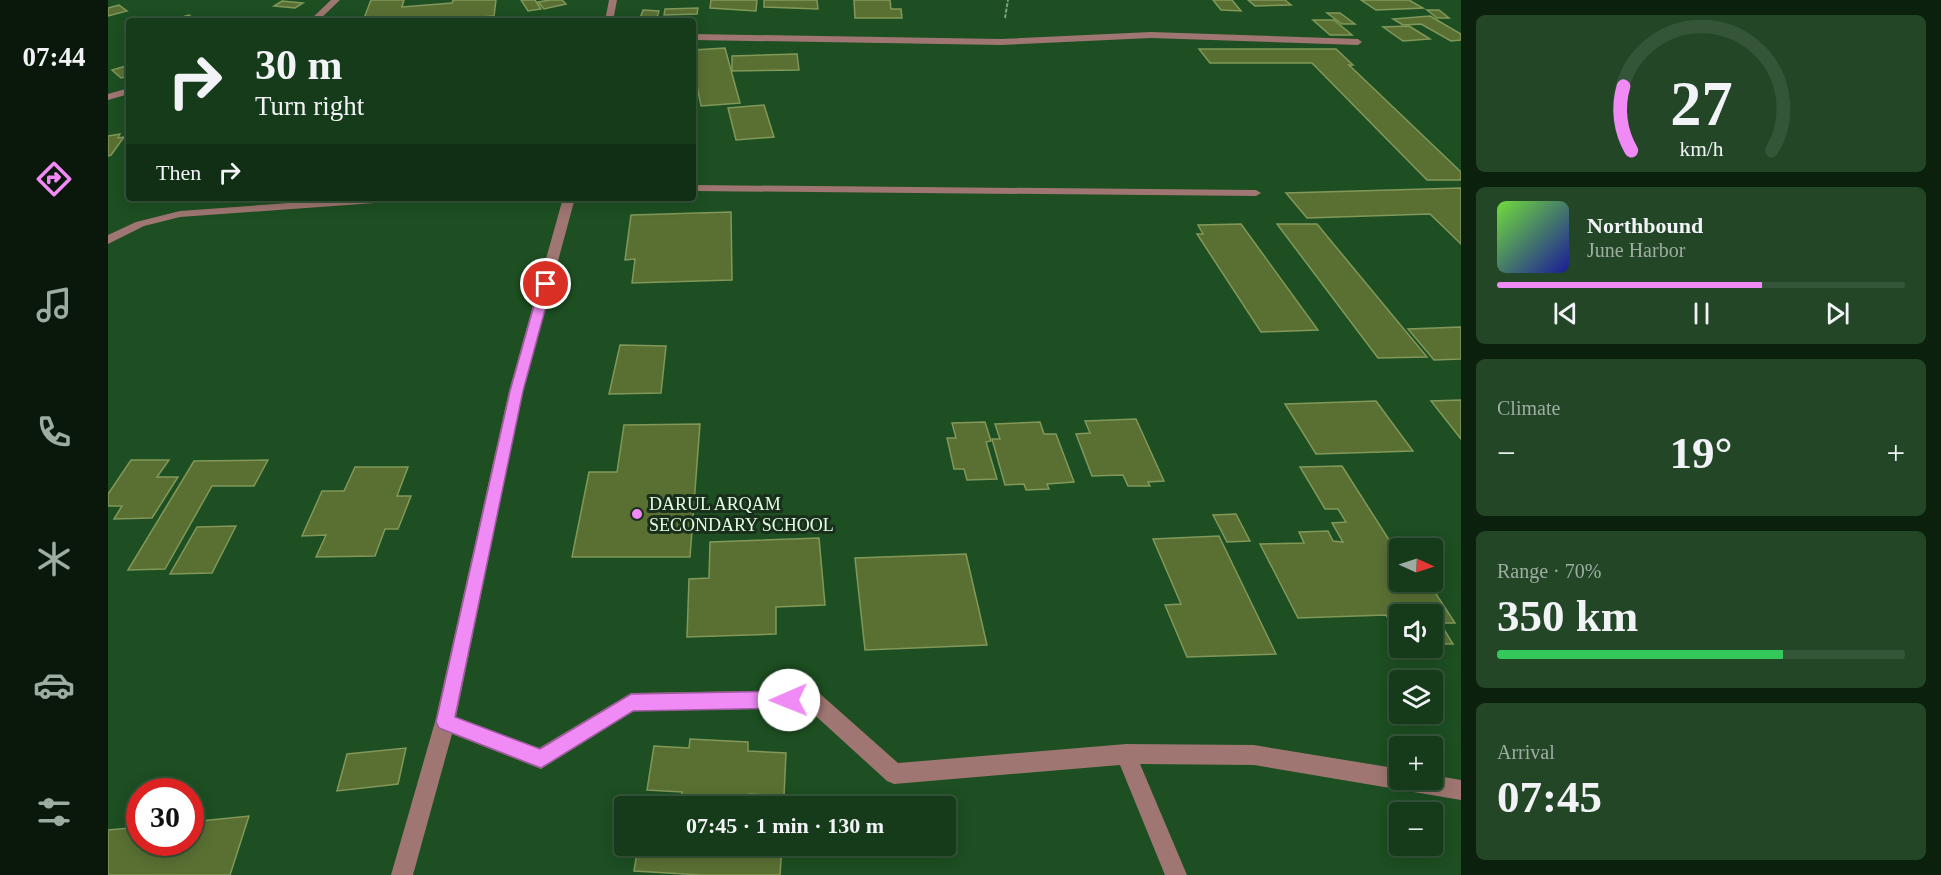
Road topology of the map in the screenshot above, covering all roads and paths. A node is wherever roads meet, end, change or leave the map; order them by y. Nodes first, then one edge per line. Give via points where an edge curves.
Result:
1 (336, 0) edge
2 (613, 0) edge
3 (316, 18) edge
4 (610, 18) edge
5 (696, 37) edge
6 (1358, 42) dead end
7 (126, 92) edge
8 (108, 97) edge
9 (696, 188) edge
10 (1256, 193) dead end
11 (361, 201) edge
12 (568, 201) edge
13 (108, 240) edge
14 (445, 722) junction
15 (1126, 754) junction
16 (1389, 777) edge
17 (1443, 787) edge
18 (1461, 790) edge
19 (402, 875) edge
20 (1176, 875) edge

1 - 3 street
2 - 4 street
5 - 6 street via 1001,42 1151,35
7 - 8 street
9 - 10 street
11 - 13 street via 180,214 140,224
12 - 14 street via 516,391
14 - 15 street via 541,759 631,702 811,699 894,774
14 - 19 street
15 - 16 street via 1254,755
15 - 20 street
17 - 18 street

